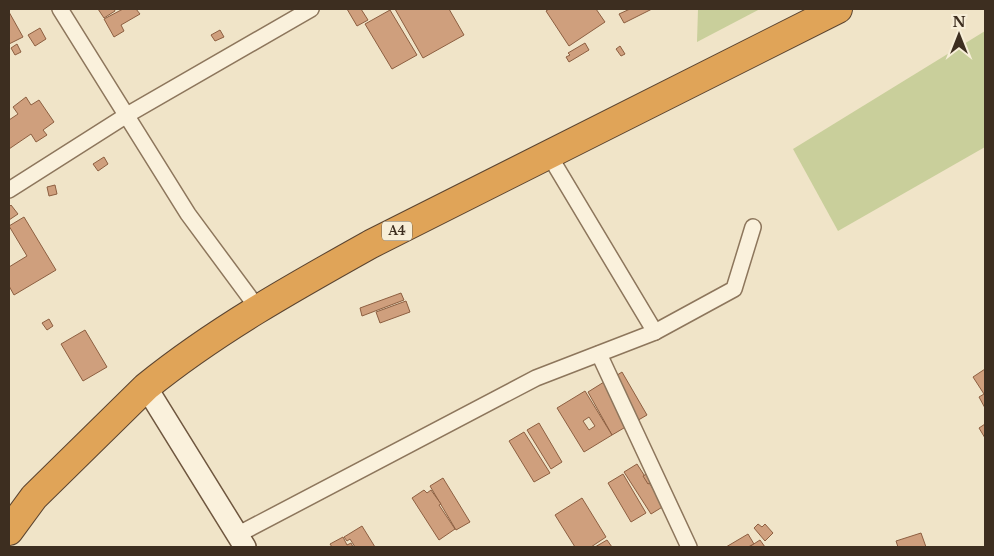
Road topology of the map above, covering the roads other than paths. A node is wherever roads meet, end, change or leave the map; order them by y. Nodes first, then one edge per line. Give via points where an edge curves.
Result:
1 (60, 9) edge
2 (311, 9) edge
3 (838, 9) edge
4 (127, 115) junction
5 (549, 155) junction
6 (9, 190) edge
7 (753, 227) dead end
8 (259, 310) junction
9 (655, 332) junction
10 (599, 354) junction
11 (146, 387) junction
12 (9, 531) edge
13 (241, 541) edge
14 (689, 547) edge

1 - 4 street
2 - 4 street
3 - 5 highway, A4
4 - 6 street
4 - 8 street via 188,214
5 - 8 highway, A4 via 371,244
5 - 9 street
7 - 9 street via 734,289
8 - 11 highway, A4
9 - 10 street
10 - 13 street via 536,378
10 - 14 street
11 - 12 highway, A4 via 34,497
11 - 13 street

